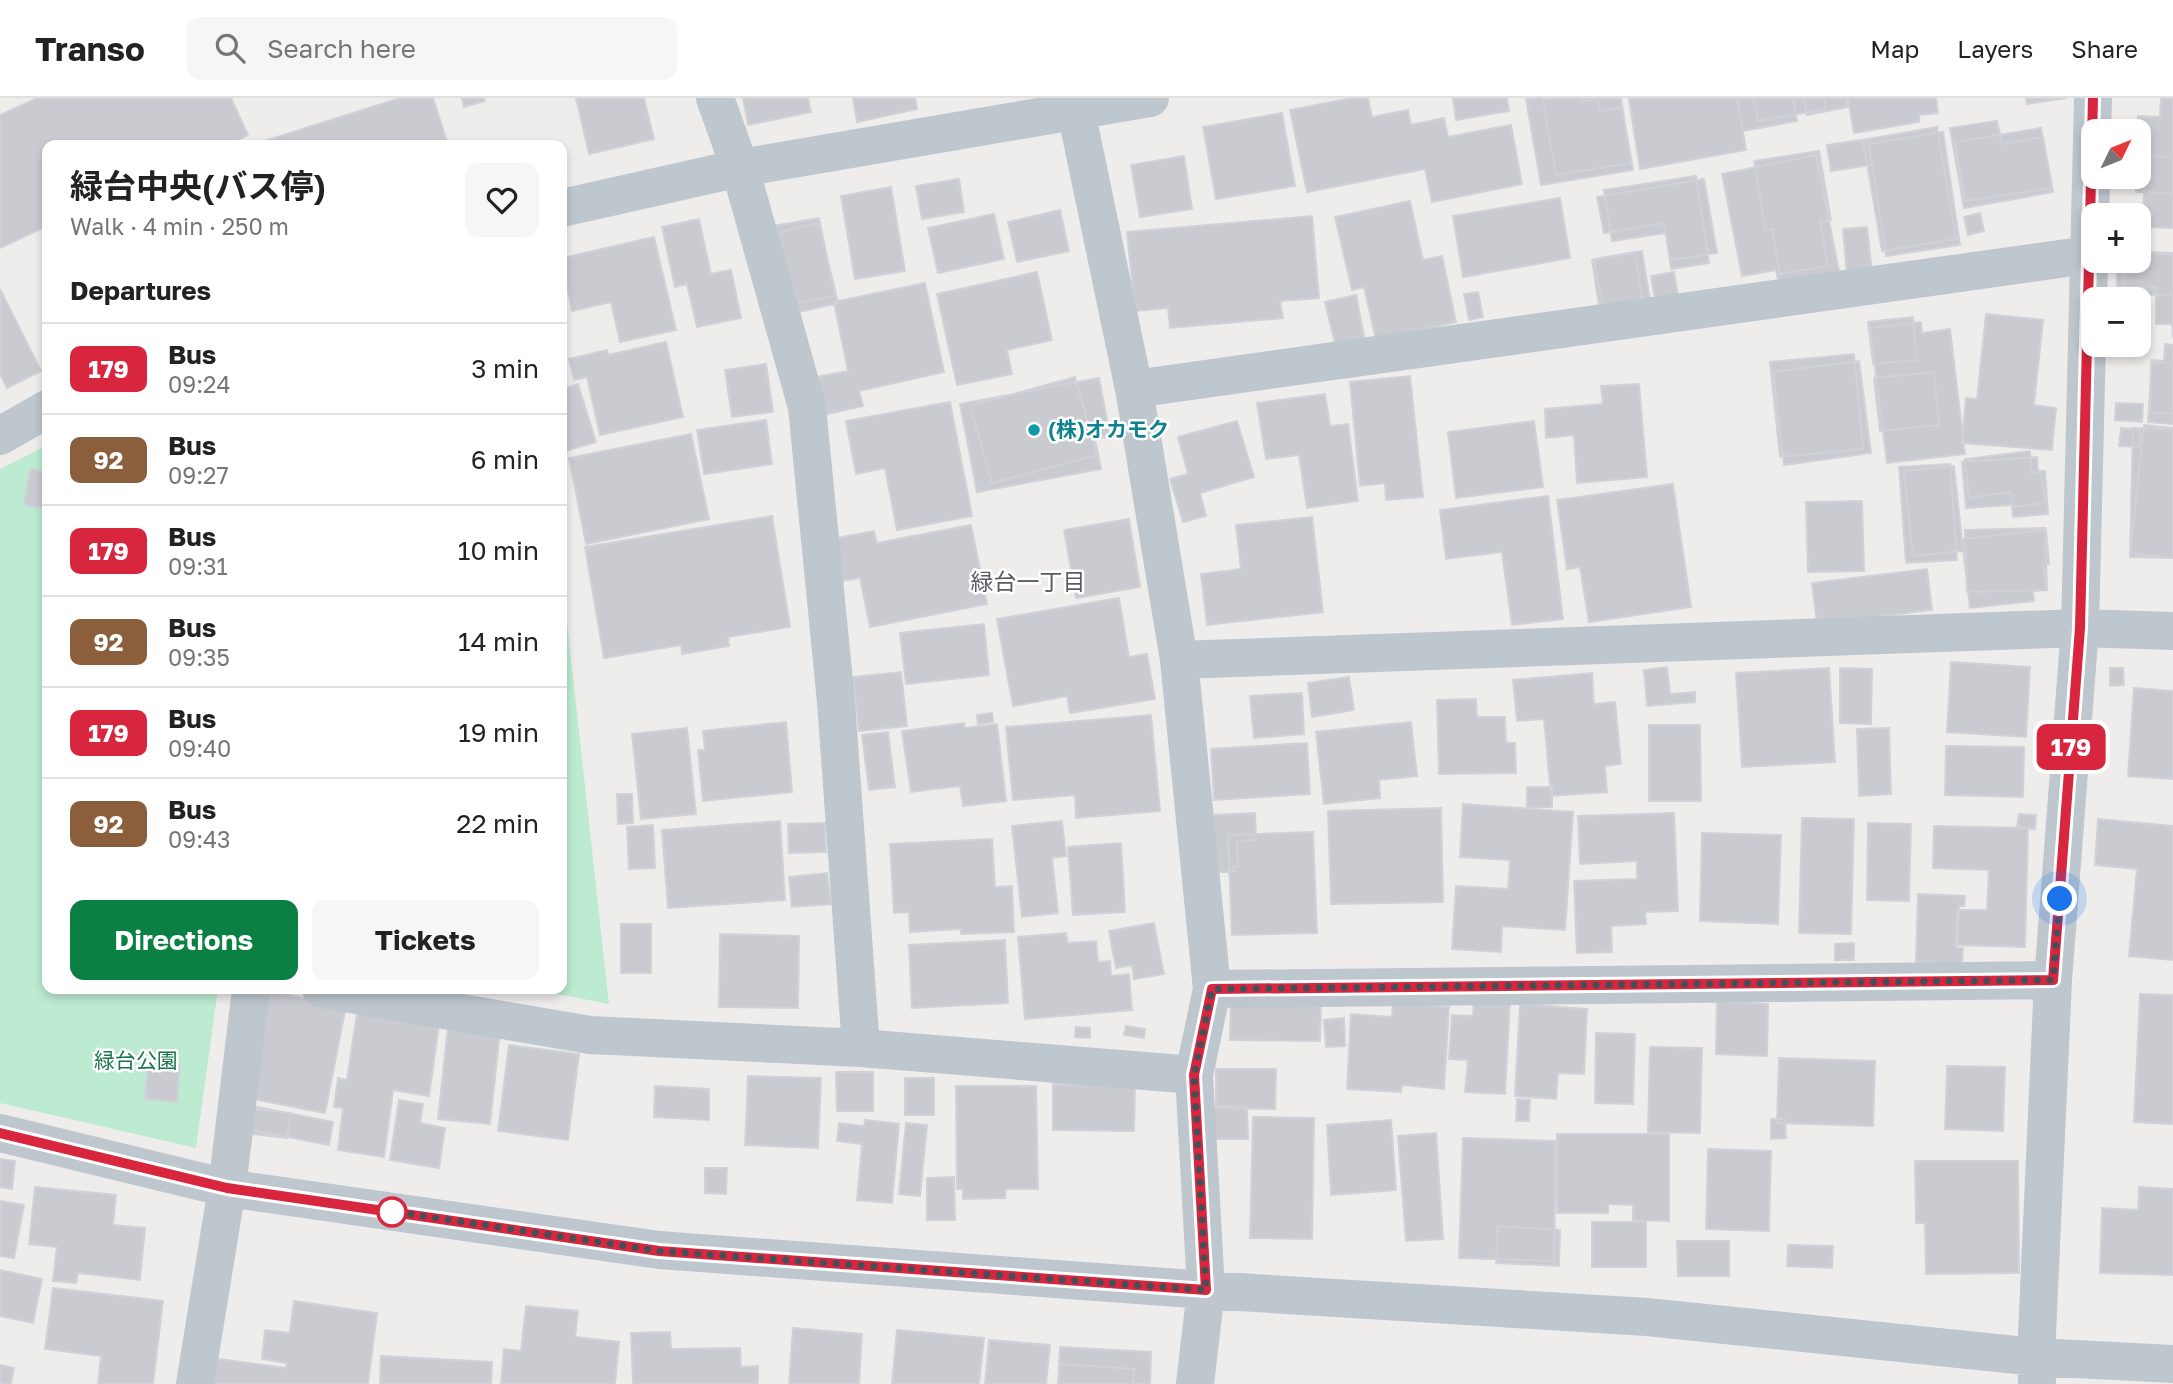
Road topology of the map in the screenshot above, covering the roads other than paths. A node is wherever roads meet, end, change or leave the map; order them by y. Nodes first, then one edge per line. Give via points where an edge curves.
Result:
1 (715, 98) edge
2 (1150, 98) edge
3 (2093, 98) edge
4 (1076, 111) junction
5 (740, 168) junction
6 (2090, 203) edge
7 (567, 207) edge
8 (2081, 255) edge
9 (2088, 273) edge
10 (1134, 389) junction
11 (42, 412) edge
12 (0, 436) edge
13 (2080, 628) junction
14 (2173, 631) edge
15 (1179, 660) junction
16 (2053, 980) junction
17 (1212, 989) junction
18 (250, 994) edge
19 (350, 994) edge
20 (861, 1048) junction
21 (1194, 1075) junction
22 (0, 1133) edge
23 (227, 1188) junction
24 (1206, 1290) junction
25 (2173, 1364) edge
26 (2037, 1371) edge
27 (195, 1384) edge
28 (1195, 1384) edge

1 - 5 street
2 - 4 street
3 - 6 street
4 - 5 street
4 - 10 street
5 - 7 street
5 - 20 street via 807,407 836,702
8 - 10 street
9 - 13 street
10 - 15 street
11 - 12 street
13 - 14 street
13 - 15 street
13 - 16 street
15 - 17 street
16 - 17 street
16 - 26 street
17 - 21 street
18 - 23 street
19 - 20 street via 590,1035
20 - 21 street
21 - 24 street
22 - 23 street
23 - 24 street via 659,1251
23 - 27 street
24 - 26 street via 1647,1317
24 - 28 street
25 - 26 street

